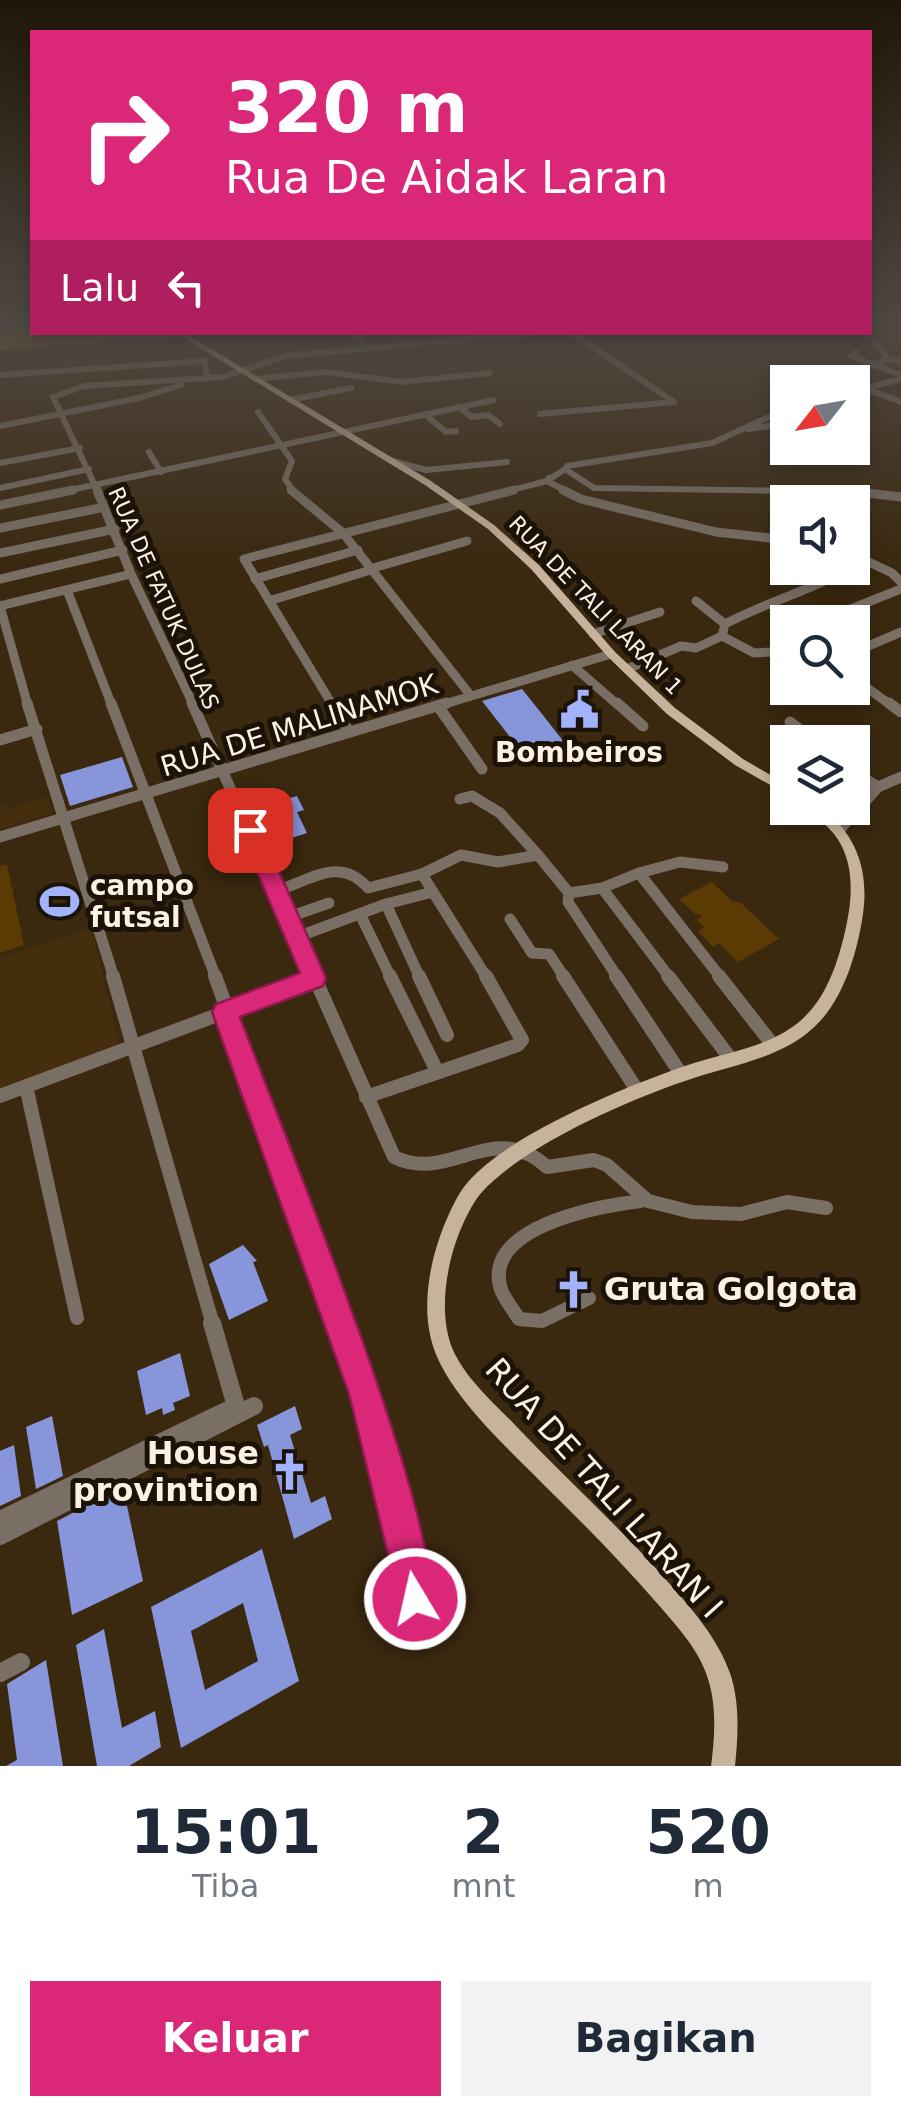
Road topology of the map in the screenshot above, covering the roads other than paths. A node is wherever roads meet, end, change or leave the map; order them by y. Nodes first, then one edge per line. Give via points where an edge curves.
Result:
1 (56, 405) edge
2 (105, 405) edge
3 (299, 405) edge
4 (467, 405) edge
5 (636, 405) edge
6 (459, 407) junction
7 (258, 412) dead end
8 (540, 414) dead end
9 (60, 415) junction
10 (426, 415) junction
11 (770, 416) edge
12 (500, 424) dead end
13 (0, 426) edge
14 (770, 426) edge
15 (456, 430) dead end
16 (739, 430) junction
17 (342, 432) junction
18 (278, 446) junction
19 (80, 448) junction
20 (150, 452) dead end
21 (389, 460) junction
22 (507, 462) dead end
23 (0, 463) edge
24 (88, 469) junction
25 (161, 472) junction
26 (547, 481) junction
27 (96, 486) junction
28 (0, 488) edge
29 (901, 498) edge
30 (456, 502) junction
31 (0, 505) edge
32 (104, 506) junction
33 (0, 528) edge
34 (115, 529) junction
35 (343, 532) junction
36 (770, 538) edge
37 (467, 542) dead end
38 (123, 550) junction
39 (358, 550) junction
40 (0, 553) edge
41 (870, 562) edge
42 (374, 568) junction
43 (130, 574) junction
44 (0, 579) edge
45 (255, 579) junction
46 (820, 585) edge
47 (901, 585) edge
48 (67, 590) junction
49 (270, 601) junction
50 (696, 601) dead end
51 (856, 605) edge
52 (0, 606) edge
53 (660, 612) dead end
54 (725, 624) junction
55 (901, 632) edge
56 (593, 634) junction
57 (722, 636) junction
58 (870, 645) edge
59 (770, 652) edge
60 (611, 654) junction
61 (572, 666) junction
62 (627, 669) junction
63 (870, 690) edge
64 (471, 696) junction
65 (438, 706) junction
66 (901, 712) edge
67 (790, 722) dead end
68 (794, 725) edge
69 (643, 726) dead end
70 (36, 729) junction
71 (350, 732) junction
72 (0, 740) edge
73 (482, 769) dead end
74 (224, 770) junction
75 (901, 776) edge
76 (770, 779) edge
77 (870, 782) edge
78 (878, 787) junction
79 (146, 795) junction
80 (460, 799) dead end
81 (65, 820) junction
82 (836, 825) edge
83 (840, 828) junction
84 (0, 837) edge
85 (538, 855) junction
86 (722, 867) dead end
87 (422, 874) junction
88 (639, 874) junction
89 (602, 888) junction
90 (277, 891) junction
91 (433, 892) junction
92 (569, 893) junction
93 (329, 903) dead end
94 (386, 904) junction
95 (360, 914) junction
96 (289, 917) junction
97 (510, 919) dead end
98 (298, 937) junction
99 (314, 978) junction
100 (225, 1012) junction
101 (447, 1035) dead end
102 (772, 1044) junction
103 (131, 1047) junction
104 (730, 1058) junction
105 (437, 1071) junction
106 (681, 1074) junction
107 (26, 1086) junction
108 (637, 1090) junction
109 (0, 1096) edge
110 (366, 1097) junction
111 (525, 1149) junction
112 (641, 1200) junction
113 (826, 1208) dead end
114 (589, 1298) dead end
115 (77, 1318) dead end
116 (254, 1406) dead end
117 (0, 1520) edge
118 (0, 1536) edge
119 (420, 1629) dead end
120 (21, 1662) dead end
121 (0, 1672) edge
122 (723, 1766) edge

1 - 9 street
2 - 9 street
3 - 17 main road, RUA DE TALI LARAN 1
4 - 6 street
5 - 8 street
6 - 10 street
6 - 12 street
7 - 18 street
9 - 13 street
9 - 19 street, RUA DE FATUK DULAS
10 - 15 street via 446,432
10 - 17 street
11 - 16 street
14 - 16 street
16 - 26 street via 712,443 564,466
17 - 18 street
17 - 21 main road, RUA DE TALI LARAN 1
18 - 25 street
18 - 35 street via 292,461 288,487
19 - 23 street
19 - 24 street, RUA DE FATUK DULAS
20 - 25 street
21 - 22 street via 426,470
21 - 30 main road, RUA DE TALI LARAN 1
24 - 27 street, RUA DE FATUK DULAS
24 - 28 street
25 - 27 street
26 - 29 street via 565,468 594,488 837,489
26 - 30 street
26 - 36 street via 581,500
27 - 31 street
27 - 32 street, RUA DE FATUK DULAS
30 - 35 street
30 - 56 main road, RUA DE TALI LARAN 1 via 534,568
32 - 33 street
32 - 34 street, RUA DE FATUK DULAS
34 - 38 street, RUA DE FATUK DULAS
34 - 40 street
35 - 39 street
35 - 45 street via 244,559
37 - 42 street
38 - 43 street, RUA DE FATUK DULAS
38 - 44 street
39 - 42 street
39 - 45 street
41 - 47 street
42 - 49 street
42 - 64 street
43 - 48 street
43 - 74 street, RUA DE FATUK DULAS
45 - 49 street
46 - 54 street
47 - 51 street
48 - 52 street
48 - 79 street
49 - 71 street
50 - 54 street
52 - 70 street
53 - 56 street
54 - 57 street
55 - 58 street
56 - 60 main road, RUA DE TALI LARAN 1
57 - 59 street via 754,653
57 - 62 street
60 - 61 street, RUA DE MALINAMOK
60 - 62 main road, RUA DE TALI LARAN 1
61 - 64 street, RUA DE MALINAMOK
61 - 69 street
62 - 76 main road, RUA DE TALI LARAN 1 via 694,729
63 - 66 street
64 - 65 street, RUA DE MALINAMOK
65 - 71 street, RUA DE MALINAMOK
65 - 73 street
67 - 68 street
70 - 72 street
70 - 81 street
71 - 74 street, RUA DE MALINAMOK
74 - 79 street, RUA DE MALINAMOK
74 - 90 street, RUA DE FATUK DULAS
75 - 78 street
77 - 78 street
78 - 83 street
79 - 81 street, RUA DE MALINAMOK
79 - 100 street
80 - 85 street via 472,796 500,813
81 - 84 street, RUA DE MALINAMOK
81 - 103 street
82 - 83 main road
83 - 102 main road, RUA DE TALI LARAN I via 860,891 840,975 824,1008
85 - 87 street via 498,862 461,855
85 - 92 street
86 - 88 street via 674,860
87 - 90 street via 368,888 354,872 339,869
87 - 91 street
88 - 89 street
88 - 102 street
89 - 92 street
89 - 104 street
90 - 96 street, RUA DE FATUK DULAS
91 - 94 street
91 - 105 street via 522,1040
92 - 106 street via 568,902
93 - 96 street
94 - 95 street
94 - 101 street
95 - 98 street
95 - 105 street
96 - 98 street, RUA DE FATUK DULAS
97 - 108 street via 532,953 548,954
98 - 99 street, RUA DE FATUK DULAS
99 - 100 street
99 - 110 street, RUA DE FATUK DULAS
100 - 103 street
100 - 119 street via 366,1394 405,1540
102 - 104 main road, RUA DE TALI LARAN I
103 - 107 street
103 - 117 street via 236,1406
104 - 106 main road, RUA DE TALI LARAN I
105 - 110 street
106 - 108 main road, RUA DE TALI LARAN I
107 - 109 street
107 - 115 street
108 - 111 main road, RUA DE TALI LARAN I
110 - 111 street, RUA DE FATUK DULAS via 401,1164 507,1146
111 - 112 street via 547,1167 581,1156 602,1161
111 - 122 main road, RUA DE TALI LARAN I via 475,1187 451,1229 438,1302 440,1342 491,1414 647,1574 704,1647 718,1674 725,1712
112 - 113 street via 727,1214 795,1200
112 - 114 street via 566,1214 510,1246 500,1270 502,1299 519,1319 542,1321
116 - 118 street
120 - 121 street

